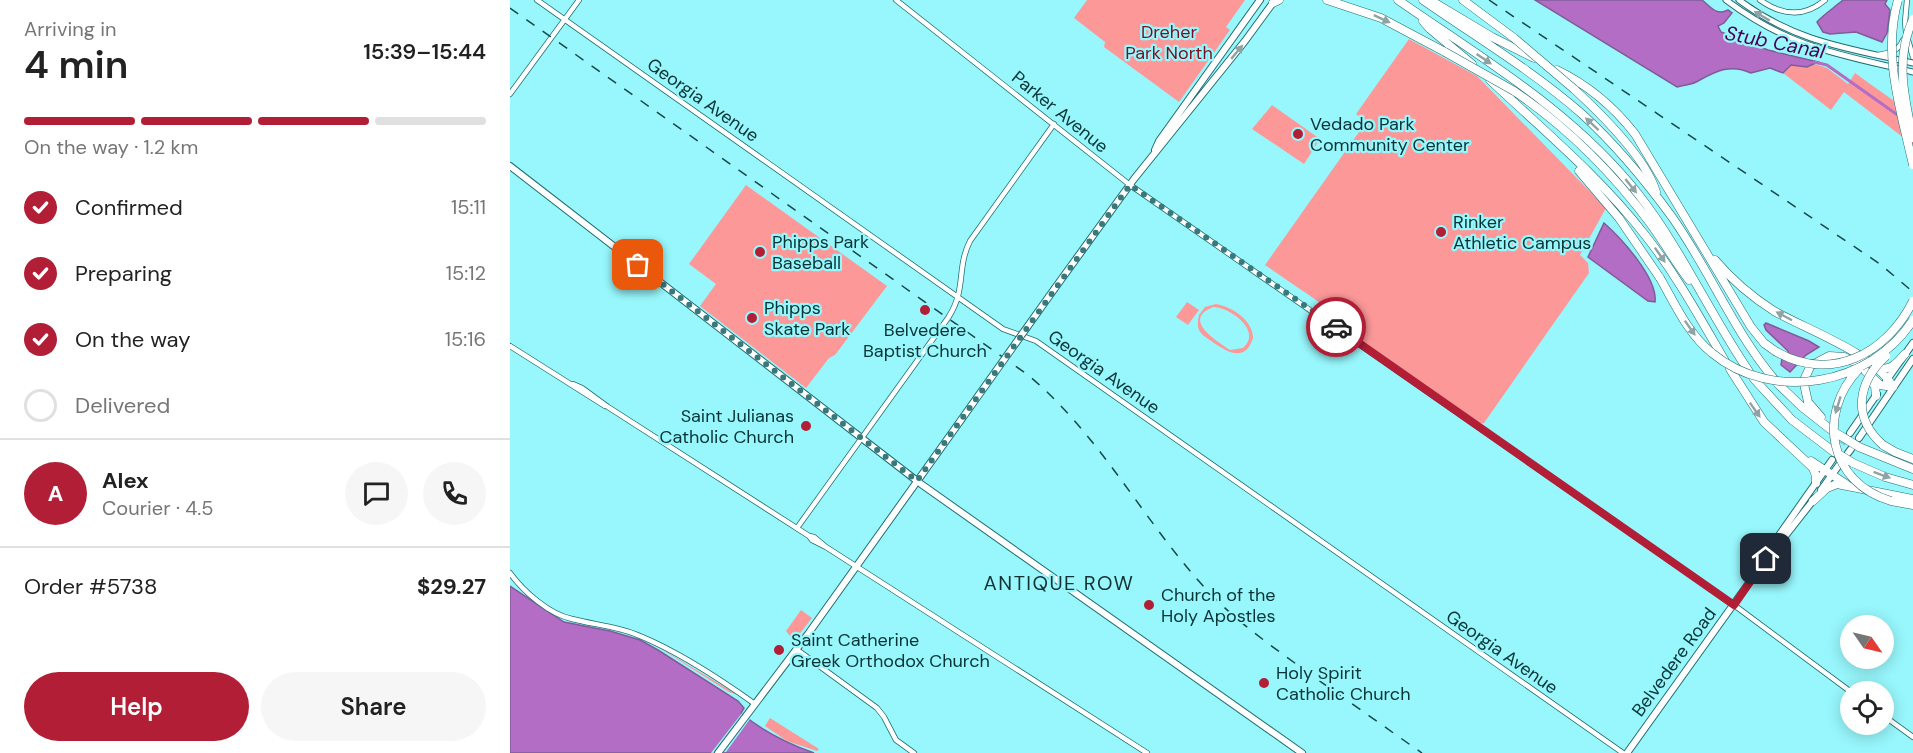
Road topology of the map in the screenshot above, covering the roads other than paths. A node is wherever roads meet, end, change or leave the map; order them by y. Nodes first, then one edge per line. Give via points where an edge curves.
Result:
1 (537, 0) edge
2 (579, 0) edge
3 (896, 0) edge
4 (1260, 0) edge
5 (1327, 0) edge
6 (1398, 0) edge
7 (1423, 0) edge
8 (1429, 0) edge
9 (1463, 0) edge
10 (1726, 0) edge
11 (1738, 0) edge
12 (1760, 0) edge
13 (1825, 0) edge
14 (1898, 0) edge
15 (1906, 0) edge
16 (1276, 1) edge
17 (1419, 14) junction
18 (565, 19) junction
19 (1909, 21) edge
20 (1913, 28) edge
21 (1224, 50) junction
22 (1876, 55) junction
23 (1913, 57) edge
24 (1534, 58) dead end
25 (1215, 63) junction
26 (1472, 64) dead end
27 (1223, 68) junction
28 (1912, 68) edge
29 (1557, 70) dead end
30 (1490, 80) dead end
31 (1212, 81) junction
32 (510, 94) edge
33 (1192, 95) junction
34 (1187, 112) junction
35 (1054, 124) junction
36 (1548, 136) junction
37 (1913, 138) edge
38 (1152, 156) junction
39 (1913, 165) edge
40 (510, 166) edge
41 (1130, 185) junction
42 (1659, 199) junction
43 (1695, 232) junction
44 (1699, 290) junction
45 (959, 298) junction
46 (1913, 301) edge
47 (1913, 311) edge
48 (1913, 320) edge
49 (1913, 329) edge
50 (1913, 343) edge
51 (510, 346) edge
52 (1905, 354) junction
53 (1913, 359) edge
54 (1857, 363) junction
55 (1876, 367) junction
56 (1888, 378) junction
57 (1882, 386) junction
58 (1893, 387) junction
59 (1876, 396) junction
60 (1833, 430) junction
61 (1850, 433) tunnel mouth
62 (861, 438) junction
63 (1787, 445) junction
64 (1845, 450) junction
65 (1913, 459) edge
66 (1839, 465) dead end
67 (1913, 469) edge
68 (1824, 470) junction
69 (1832, 475) junction
70 (917, 481) junction
71 (1816, 483) junction
72 (1913, 485) edge
73 (1854, 487) junction
74 (1913, 499) edge
75 (1813, 501) junction
76 (1913, 505) edge
77 (796, 528) junction
78 (1766, 559) junction
79 (856, 566) junction
80 (510, 573) edge
81 (1734, 605) junction
82 (796, 649) junction
83 (1840, 684) edge
84 (755, 704) junction
85 (1894, 723) edge
86 (1913, 737) edge
87 (718, 753) edge
88 (914, 753) edge
89 (1147, 753) edge
90 (1302, 753) edge
91 (1625, 753) edge

1 - 18 street, Georgia Avenue
2 - 18 street
3 - 35 street, Parker Avenue
4 - 21 main road
5 -> 44 highway, bridge via 1381,18 1445,52 1514,91 1561,126 1601,164 1644,215
6 - 17 highway
42 -> 7 highway via 1619,150 1576,109
8 - 24 highway
9 - 42 highway, bridge via 1574,89 1629,148 1653,182
10 - 28 main road via 1757,22 1796,41 1853,59
22 -> 11 main road via 1801,36
12 - 13 street via 1776,10 1794,13
14 - 39 highway, bridge via 1892,30 1892,63
15 - 19 street
27 -> 16 main road
17 - 26 highway via 1426,25
17 -> 44 highway via 1544,101 1587,137 1646,205
18 - 32 street
18 - 45 street, Georgia Avenue
19 - 20 street
19 - 22 street via 1900,47
19 - 23 street
19 - 37 highway, bridge via 1901,69
21 - 25 main road
21 - 27 main road
22 - 28 main road
25 - 31 main road via 1218,68
25 - 33 main road
27 - 31 main road
29 - 43 highway via 1596,94 1627,124
30 - 36 highway
31 - 34 main road
33 - 34 main road
33 - 38 main road
34 - 38 main road
35 - 41 street, Parker Avenue
35 - 45 street via 970,241
36 -> 48 highway, bridge via 1636,240 1691,331 1709,351 1737,369 1777,381 1817,380 1853,370 1884,352
36 -> 63 highway via 1611,195 1644,234 1757,413
38 - 41 main road
40 - 62 main road
41 - 70 main road, bridge
41 - 81 street, Parker Avenue
42 - 60 highway via 1748,344 1802,408
43 - 46 highway, bridge via 1751,327 1764,343 1793,360 1825,366 1866,353 1902,321
55 -> 43 highway via 1758,300 1722,268
44 - 64 highway via 1752,376 1785,415 1824,446
45 - 62 street
45 - 91 street, Georgia Avenue via 1003,329 1039,343
47 -> 76 highway, bridge via 1898,333 1851,378 1840,396 1833,431 1848,472 1869,491
49 - 65 highway, bridge via 1875,367 1862,403 1865,421 1874,436 1883,445
50 - 52 main road
51 - 77 street
52 - 55 highway via 1891,368
52 - 56 main road
53 - 58 main road, Belvedere Road
54 - 57 highway
54 - 59 highway via 1874,384
54 - 60 highway via 1834,356 1823,358 1812,365 1804,382 1809,405
55 - 56 highway
56 - 57 main road
56 - 58 highway
57 - 58 highway
57 - 59 main road
58 - 64 main road, Belvedere Road
59 - 61 main road
60 - 64 highway, bridge
62 - 70 main road
62 - 77 street
63 - 68 highway
63 - 71 highway via 1813,468
64 - 67 highway
64 - 68 main road, Belvedere Road
64 -> 72 highway, bridge via 1853,463
66 - 69 main road, Belvedere Road
68 - 69 highway
68 - 71 main road, Belvedere Road
69 - 73 highway
69 - 75 main road, Belvedere Road
70 - 79 main road
70 - 90 main road
71 - 78 main road, Belvedere Road
73 - 74 highway
73 - 75 highway via 1831,485
75 - 78 main road, Belvedere Road
77 - 79 street
78 - 81 main road, Belvedere Road
79 - 82 main road
79 - 89 street
80 - 84 street via 527,592 561,616 618,628 647,639
81 - 83 street, Parker Avenue via 1797,648
81 - 91 main road, Belvedere Road
82 - 84 main road
82 - 88 street via 877,708 896,740
84 - 87 main road
85 - 86 street

